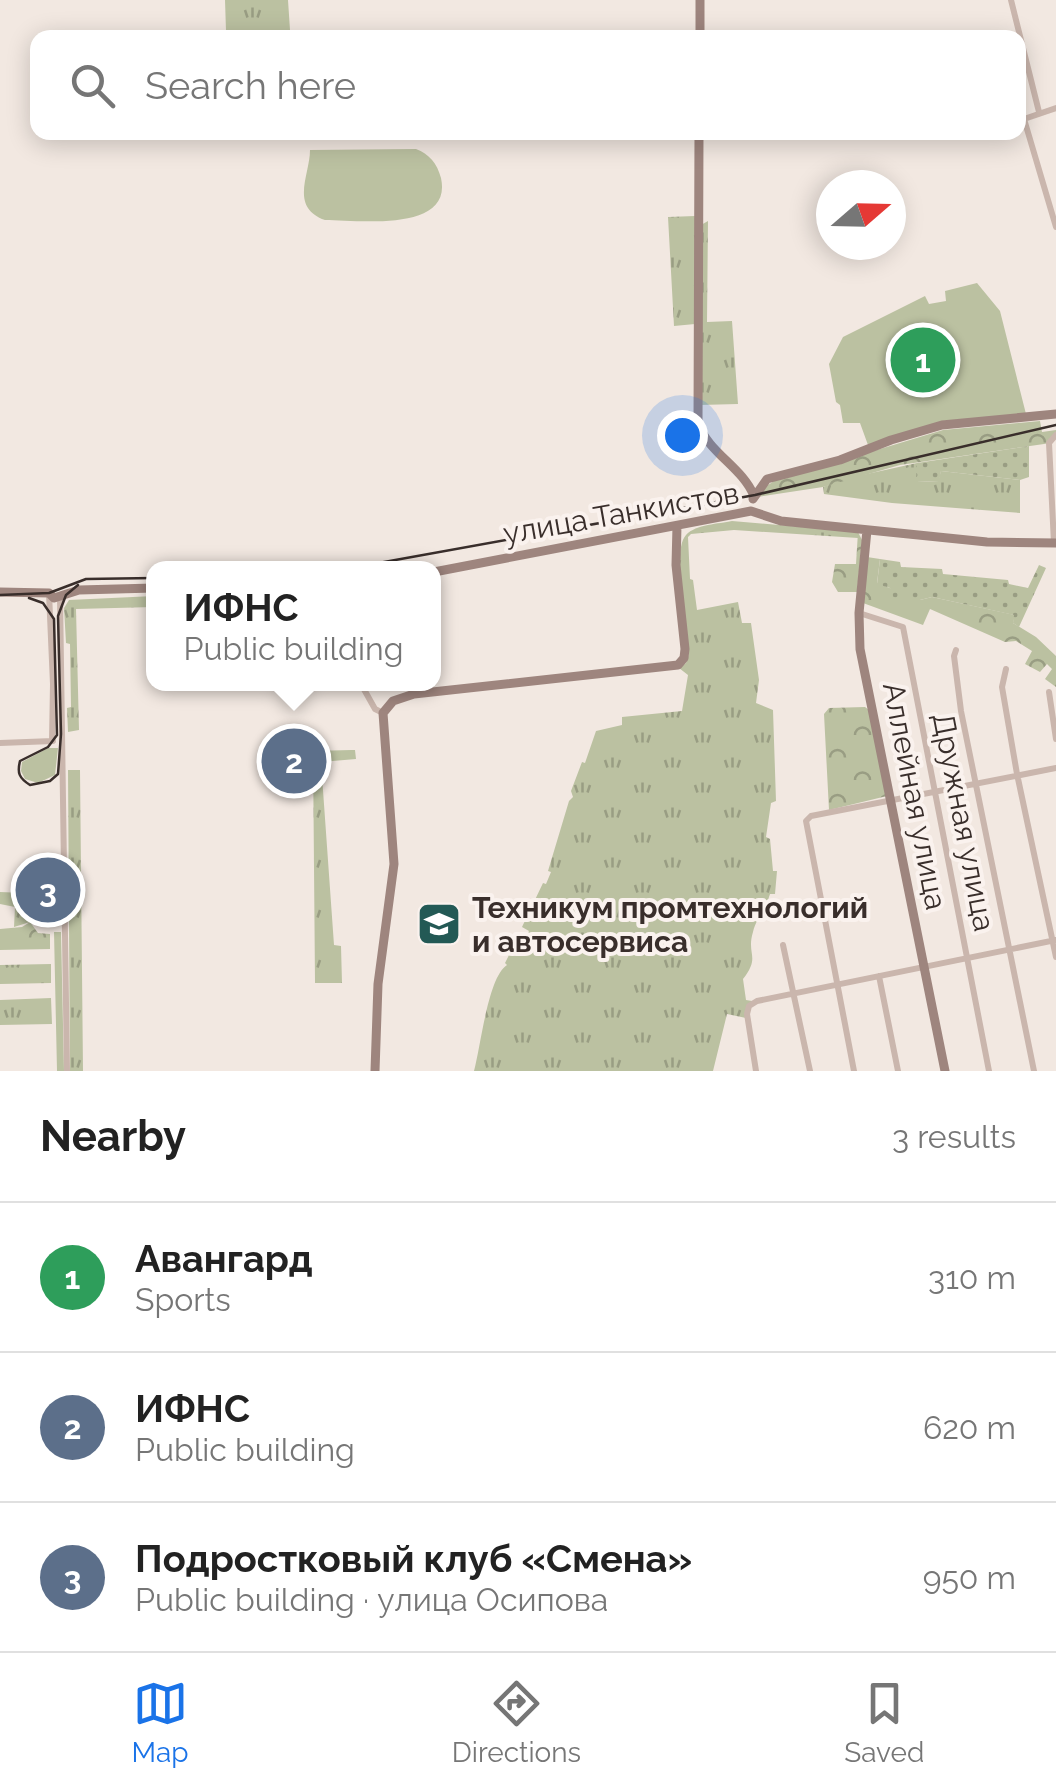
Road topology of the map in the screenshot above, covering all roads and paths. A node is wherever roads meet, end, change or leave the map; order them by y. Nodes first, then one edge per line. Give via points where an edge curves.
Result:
1 (700, 0) edge
2 (1011, 0) edge
3 (700, 30) edge
4 (1018, 30) edge
5 (1026, 60) edge
6 (1056, 108) edge
7 (1039, 112) junction
8 (1026, 118) edge
9 (1026, 126) edge
10 (699, 140) edge
11 (1056, 227) edge
12 (1056, 414) edge
13 (1056, 436) edge
14 (736, 470) junction
15 (767, 479) junction
16 (1054, 487) edge
17 (754, 496) junction
18 (751, 511) junction
19 (677, 526) junction
20 (867, 530) junction
21 (1055, 543) edge
22 (441, 571) edge
23 (146, 588) edge
24 (0, 592) edge
25 (53, 598) junction
26 (859, 613) junction
27 (956, 650) dead end
28 (1006, 669) dead end
29 (365, 691) edge
30 (439, 691) edge
31 (441, 691) edge
32 (1049, 692) dead end
33 (383, 713) junction
34 (52, 740) junction
35 (62, 740) junction
36 (1056, 740) edge
37 (0, 744) edge
38 (1056, 768) edge
39 (1018, 774) junction
40 (977, 783) junction
41 (935, 791) junction
42 (892, 800) junction
43 (1054, 941) edge
44 (783, 945) dead end
45 (1010, 951) junction
46 (1056, 956) edge
47 (968, 958) junction
48 (924, 967) junction
49 (880, 976) junction
50 (838, 985) junction
51 (794, 993) junction
52 (67, 1071) edge
53 (375, 1071) edge
54 (756, 1071) edge
55 (810, 1071) edge
56 (854, 1071) edge
57 (898, 1071) edge
58 (945, 1071) edge
59 (989, 1071) edge
60 (1034, 1071) edge

1 - 3 main road
2 - 4 street
5 - 7 street
6 - 7 street
7 - 8 street
9 - 11 street
10 - 14 main road via 698,424
12 - 15 main road via 942,425
13 - 16 street via 1049,443
14 - 15 main road
14 - 17 main road
15 - 17 main road
16 - 21 street
17 - 18 main road
18 - 19 main road, улица Танкистов
18 - 20 main road, улица Танкистов via 781,522
19 - 22 main road, улица Танкистов
19 - 31 main road via 682,662
20 - 21 main road, улица Танкистов
20 - 26 main road, Аллейная улица
23 - 25 main road via 79,590
24 - 25 main road
25 - 34 street
25 - 35 street
26 - 41 street, Дружная улица via 903,627
26 - 42 main road, Аллейная улица via 860,649
27 - 40 street
28 - 39 street via 1002,688
29 - 33 street
30 - 33 main road via 407,695
32 - 36 street
33 - 53 main road via 394,864
34 - 35 street
34 - 37 street
35 - 52 street
38 - 39 street
39 - 40 street
39 - 43 street
40 - 41 street
40 - 45 street
41 - 42 street
41 - 47 street, Дружная улица
42 - 48 main road, Аллейная улица
42 - 50 street via 806,820
43 - 45 street
43 - 46 street
44 - 51 street
45 - 47 street
45 - 60 street
47 - 48 street
47 - 59 street, Дружная улица
48 - 49 street
48 - 58 main road, Аллейная улица
49 - 50 street
49 - 57 street
50 - 51 street
50 - 56 street
51 - 54 street via 749,1006
51 - 55 street

